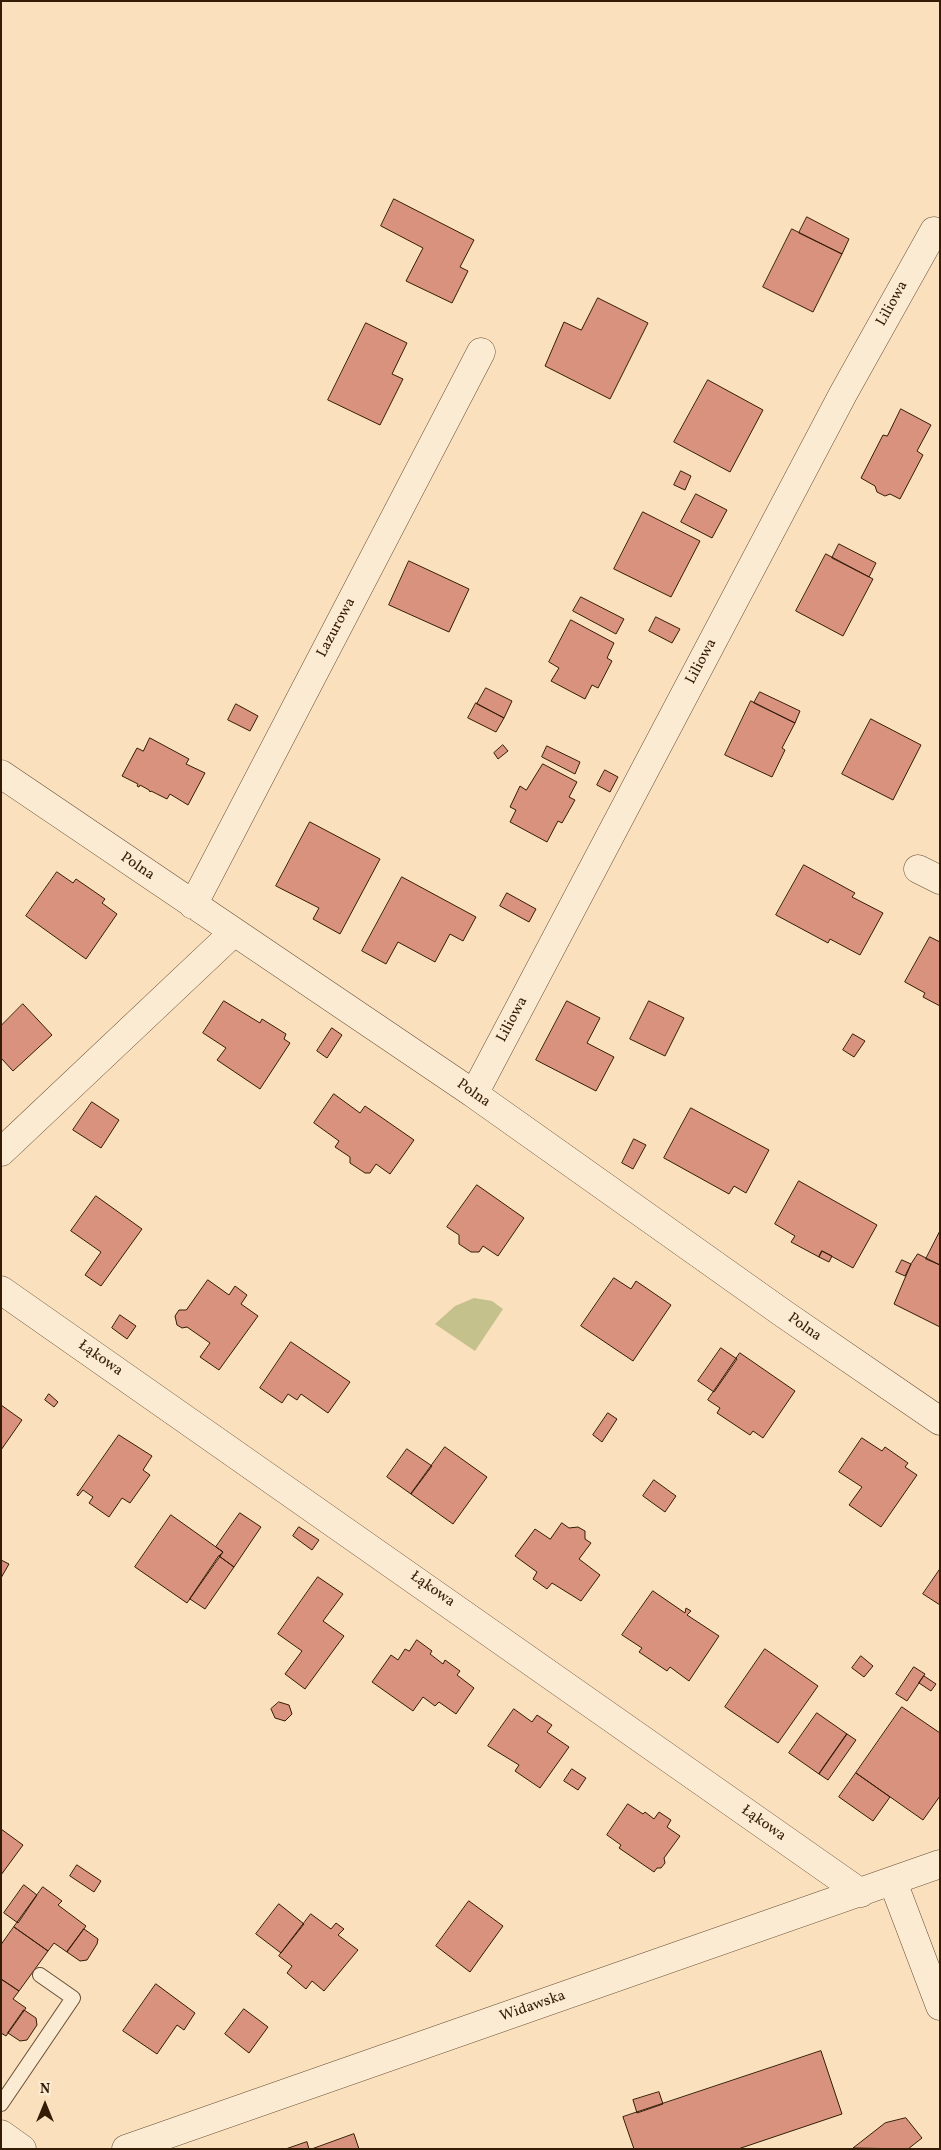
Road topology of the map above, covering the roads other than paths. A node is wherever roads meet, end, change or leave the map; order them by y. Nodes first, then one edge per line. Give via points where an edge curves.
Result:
1 (934, 231) dead end
2 (482, 352) dead end
3 (1, 774) edge
4 (193, 905) junction
5 (234, 932) junction
6 (474, 1094) junction
7 (1, 1152) edge
8 (1, 1290) edge
9 (940, 1421) edge
10 (940, 1864) edge
11 (893, 1882) junction
12 (861, 1893) junction
13 (40, 1975) dead end
14 (940, 2006) edge
15 (1, 2104) edge
16 (1, 2134) edge
17 (22, 2149) edge
18 (126, 2149) edge

1 - 6 street, Liliowa via 843,394
2 - 4 street, Lazurowa
3 - 4 street, Polna
4 - 5 street, Polna
5 - 6 street, Polna
5 - 7 street
6 - 9 street, Polna
8 - 12 street, Łąkowa
10 - 11 street, Widawska
11 - 12 street, Widawska
11 - 14 street
12 - 18 street, Widawska
13 - 15 lane via 73,1998
16 - 17 street

